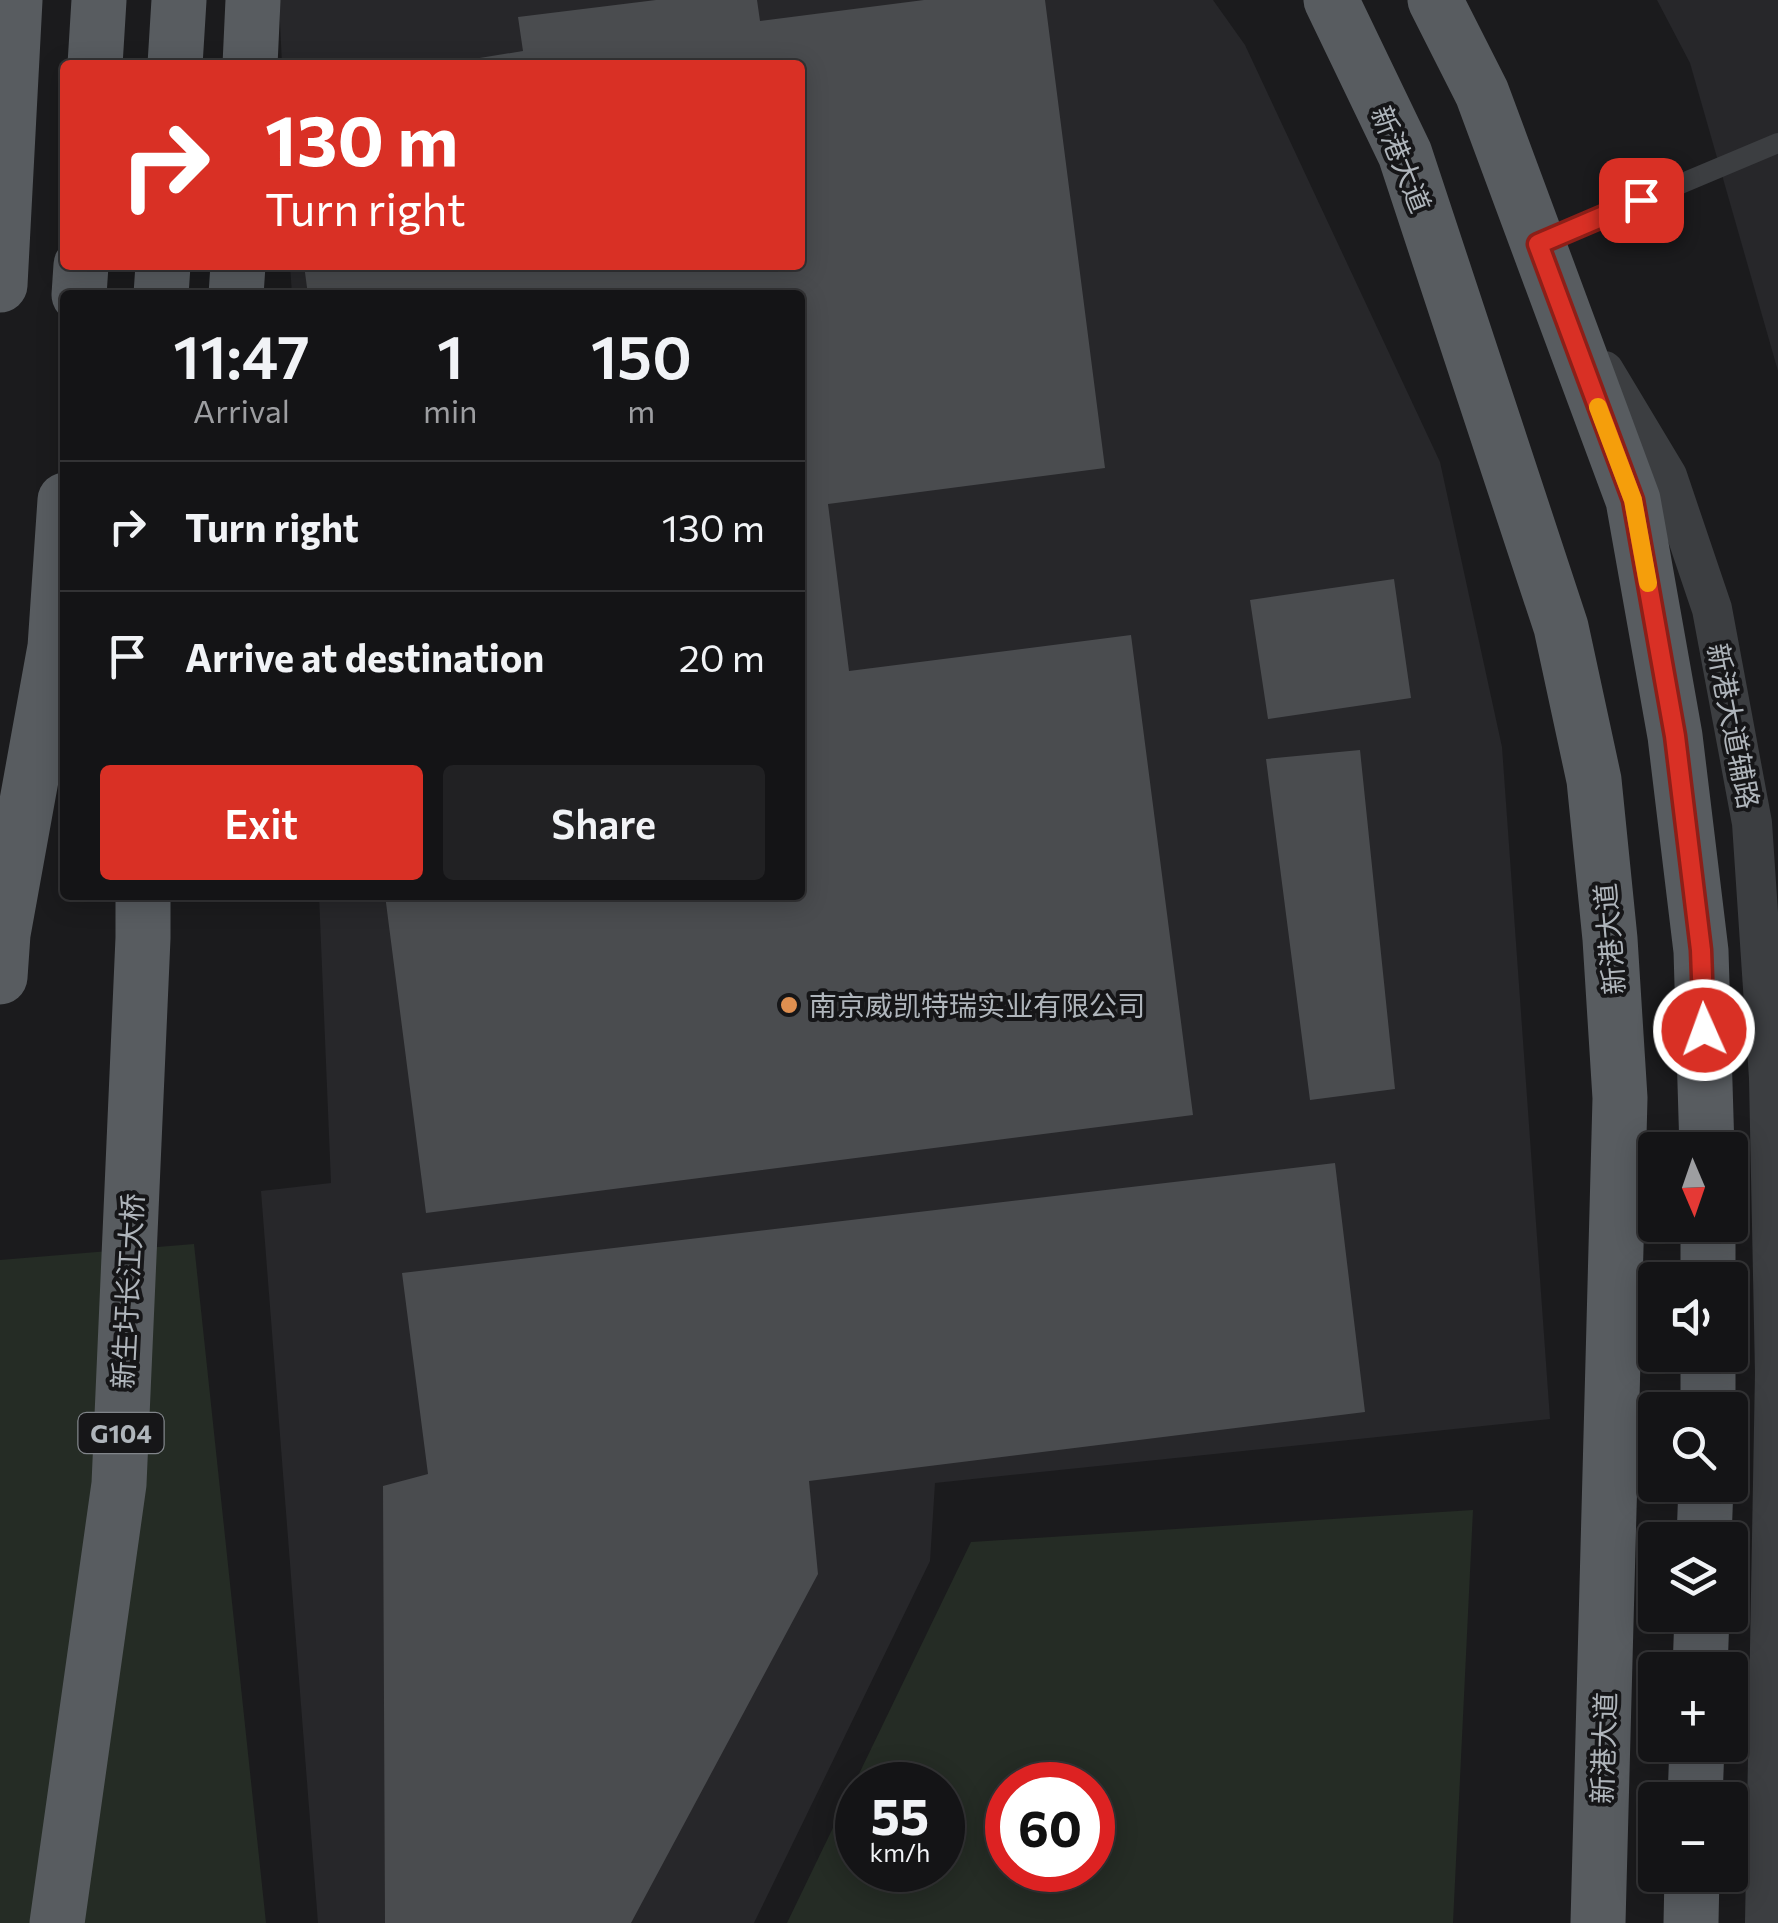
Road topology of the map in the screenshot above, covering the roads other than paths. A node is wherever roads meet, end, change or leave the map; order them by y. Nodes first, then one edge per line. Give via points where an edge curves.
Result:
1 (15, 0) edge
2 (99, 0) edge
3 (179, 0) edge
4 (253, 0) edge
5 (1332, 0) edge
6 (1434, 0) edge
7 (94, 60) edge
8 (175, 60) edge
9 (250, 60) edge
10 (1778, 143) edge
11 (1546, 266) junction
12 (0, 285) edge
13 (60, 574) edge
14 (147, 910) edge
15 (1, 933) edge
16 (1706, 1132) edge
17 (1692, 1892) edge
18 (57, 1923) edge
19 (1598, 1923) edge
20 (1691, 1923) edge
21 (1765, 1923) edge

1 - 12 main road
2 - 7 main road
3 - 8 main road
4 - 9 main road
5 - 19 main road, 新港大道 via 1405,154 1561,627 1594,780 1620,1098
6 - 11 main road via 1482,93
10 - 11 lane
11 - 16 main road via 1633,500 1675,736 1701,950
11 - 21 street, 新港大道辅路 via 1667,476 1712,609 1752,823 1768,1078 1775,1373
13 - 15 main road via 55,647
14 - 18 main road, 新生圩长江大桥 / G104 via 118,1484
17 - 20 main road

